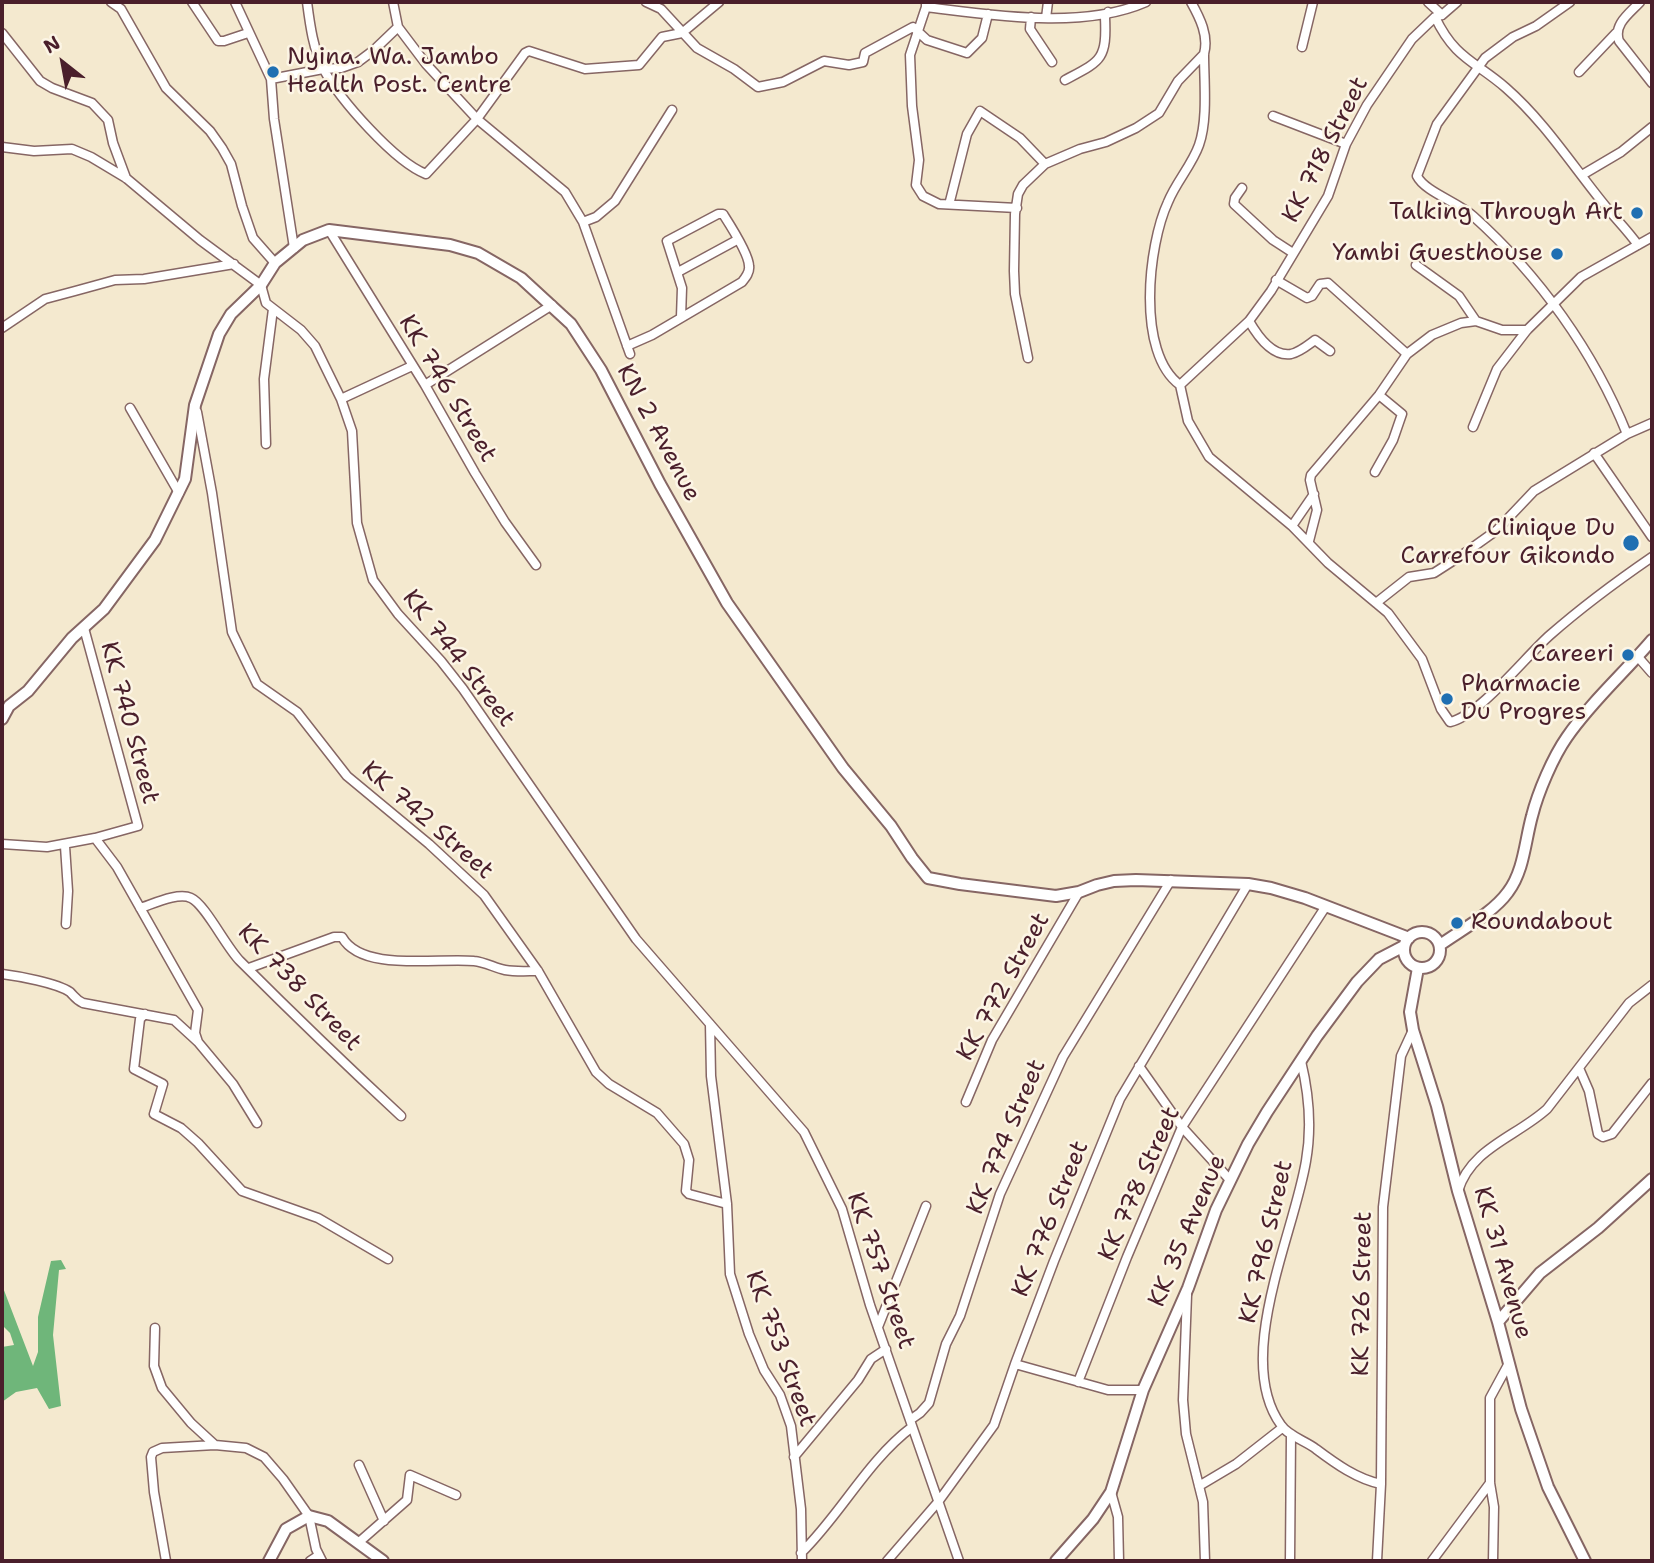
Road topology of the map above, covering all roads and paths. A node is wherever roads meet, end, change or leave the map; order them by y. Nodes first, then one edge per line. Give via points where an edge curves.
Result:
1 (111, 2) edge
2 (192, 2) edge
3 (235, 2) edge
4 (307, 2) edge
5 (393, 2) edge
6 (646, 2) edge
7 (719, 2) edge
8 (1048, 2) edge
9 (1146, 2) edge
10 (1191, 2) edge
11 (1313, 2) edge
12 (1428, 2) edge
13 (1457, 2) edge
14 (1570, 2) edge
15 (1640, 2) edge
16 (926, 5) edge
17 (1108, 12) junction
18 (989, 14) junction
19 (1438, 16) junction
20 (1031, 17) junction
21 (1046, 18) junction
22 (398, 27) junction
23 (918, 30) junction
24 (2, 33) edge
25 (248, 33) junction
26 (682, 33) junction
27 (1616, 33) junction
28 (1302, 47) dead end
29 (1204, 54) junction
30 (1052, 62) dead end
31 (1477, 68) junction
32 (323, 69) junction
33 (1579, 72) dead end
34 (271, 79) junction
35 (1065, 80) dead end
36 (1652, 83) edge
37 (672, 110) dead end
38 (1273, 116) dead end
39 (477, 119) junction
40 (1652, 128) edge
41 (1346, 144) junction
42 (2, 147) edge
43 (1045, 163) junction
44 (1582, 175) junction
45 (126, 177) junction
46 (1242, 188) dead end
47 (950, 201) dead end
48 (1017, 208) junction
49 (583, 222) junction
50 (329, 230) junction
51 (1652, 237) edge
52 (737, 240) junction
53 (1637, 245) junction
54 (294, 248) junction
55 (1293, 253) junction
56 (275, 263) junction
57 (234, 264) junction
58 (1416, 265) dead end
59 (678, 272) junction
60 (1276, 280) junction
61 (261, 285) junction
62 (552, 305) junction
63 (1553, 305) junction
64 (273, 309) junction
65 (681, 317) junction
66 (1249, 321) junction
67 (1476, 321) junction
68 (2, 328) edge
69 (1527, 330) junction
70 (1330, 351) dead end
71 (1408, 354) junction
72 (1028, 358) dead end
73 (412, 366) junction
74 (425, 385) junction
75 (1180, 385) junction
76 (1379, 395) junction
77 (341, 398) junction
78 (195, 405) junction
79 (130, 408) dead end
80 (1652, 423) edge
81 (1473, 427) dead end
82 (1627, 434) junction
83 (266, 444) dead end
84 (1594, 453) junction
85 (1376, 472) dead end
86 (179, 494) junction
87 (1314, 494) junction
88 (1292, 526) junction
89 (1652, 537) edge
90 (1309, 541) junction
91 (1652, 556) edge
92 (536, 565) dead end
93 (1376, 603) junction
94 (84, 628) junction
95 (1652, 640) edge
96 (1638, 657) junction
97 (1652, 673) edge
98 (2, 719) edge
99 (95, 838) junction
100 (2, 844) edge
101 (65, 846) junction
102 (1171, 880) junction
103 (1248, 884) junction
104 (1079, 892) junction
105 (1326, 906) junction
106 (140, 908) junction
107 (66, 924) dead end
108 (1406, 942) junction
109 (1440, 945) junction
110 (249, 968) junction
111 (1418, 968) junction
112 (538, 971) junction
113 (2, 974) edge
114 (1652, 985) edge
115 (145, 1014) junction
116 (710, 1024) junction
117 (1413, 1030) junction
118 (198, 1042) junction
119 (1301, 1061) junction
120 (1139, 1066) junction
121 (1579, 1068) junction
122 (1652, 1083) edge
123 (966, 1102) dead end
124 (401, 1116) dead end
125 (257, 1123) dead end
126 (1182, 1127) junction
127 (1652, 1179) edge
128 (1230, 1180) junction
129 (1458, 1191) junction
130 (727, 1204) junction
131 (926, 1206) dead end
132 (388, 1259) dead end
133 (1188, 1289) junction
134 (1498, 1322) junction
135 (878, 1326) junction
136 (155, 1328) dead end
137 (886, 1349) junction
138 (1509, 1363) junction
139 (1014, 1364) junction
140 (1078, 1382) junction
141 (1143, 1390) junction
142 (911, 1424) junction
143 (1282, 1428) junction
144 (1291, 1434) junction
145 (215, 1444) junction
146 (794, 1457) junction
147 (359, 1465) dead end
148 (1490, 1483) junction
149 (1381, 1484) junction
150 (1199, 1486) junction
151 (1111, 1492) junction
152 (456, 1495) dead end
153 (938, 1502) junction
154 (309, 1517) junction
155 (384, 1521) junction
156 (358, 1543) junction
157 (801, 1557) edge
158 (321, 1558) edge
159 (166, 1561) edge
160 (269, 1561) edge
161 (310, 1561) edge
162 (383, 1561) edge
163 (887, 1561) edge
164 (960, 1561) edge
165 (1055, 1561) edge
166 (1119, 1561) edge
167 (1205, 1561) edge
168 (1290, 1561) edge
169 (1377, 1561) edge
170 (1432, 1561) edge
171 (1493, 1561) edge
172 (1585, 1561) edge

1 - 56 street via 121,9 166,88 222,148 253,238
2 - 25 street via 218,41
3 - 25 street
4 - 32 street via 312,40
5 - 22 street
6 - 26 street via 661,9
7 - 26 street
8 - 21 street
9 - 17 street
10 - 29 street via 1203,28
11 - 28 street
12 - 19 street
13 - 19 street, KK 718 Street
14 - 31 street via 1513,37
15 - 27 street
16 - 18 street
16 - 23 street
17 - 21 street
17 - 35 street via 1102,56
18 - 20 street
18 - 23 street via 982,38 967,53 928,40
19 - 31 street via 1451,45
19 - 41 street, KK 718 Street via 1398,57
20 - 21 street
20 - 30 street via 1030,29
22 - 32 street via 358,62
22 - 39 street
23 - 26 street via 913,27 888,39 865,53 863,62 824,61 765,87 697,48
23 - 48 street via 910,55 919,160 916,185 939,204
24 - 45 street via 40,81 92,103 108,120
25 - 34 street
26 - 39 street via 662,37 644,61 631,66 585,69 529,51
27 - 33 street
27 - 36 street
29 - 43 street via 1178,82 1159,113 1106,142
29 - 75 street via 1203,130 1157,231 1150,294 1158,356
31 - 44 street via 1505,87
31 - 63 street via 1437,124 1418,179 1474,216
32 - 34 street
32 - 39 street via 399,158 426,174
34 - 54 street
37 - 49 street via 615,201
38 - 41 street
39 - 49 street via 565,192
40 - 44 street
41 - 55 street, KK 718 Street via 1328,196
42 - 45 street via 72,149
43 - 47 street via 1020,138 980,111 967,134
43 - 48 street via 1023,185
44 - 53 street
45 - 57 street
46 - 55 street via 1234,204
48 - 72 street via 1015,294
49 - 65 street via 628,350
50 - 54 main road
50 - 62 main road, KN 2 Avenue via 450,245 478,253 521,278
50 - 73 street, KK 746 Street
51 - 53 street
52 - 59 street
52 - 59 street via 721,213 669,239 666,244
52 - 65 street via 750,267 746,277
53 - 63 street via 1581,277
54 - 56 main road
55 - 60 street, KK 718 Street
56 - 61 main road
57 - 61 street
57 - 68 street via 115,280 45,299
58 - 67 street via 1459,296
59 - 65 street
60 - 66 street, KK 718 Street
60 - 71 street via 1307,298 1320,284 1328,284
61 - 64 street, KK 744 Street via 266,303
61 - 78 main road via 231,314 219,334
62 - 74 street
62 - 104 main road, KN 2 Avenue via 571,324 601,370 727,603 928,877 1055,896
63 - 69 street
63 - 82 street via 1584,349
64 - 77 street, KK 744 Street via 315,346
64 - 83 street via 264,379
66 - 70 street via 1268,346 1281,353 1299,351 1315,340
66 - 75 street, KK 718 Street
67 - 69 street via 1502,330
67 - 71 street via 1440,331
69 - 81 street via 1497,369
71 - 76 street
73 - 74 street, KK 746 Street
73 - 77 street
74 - 92 street, KK 746 Street via 475,474
75 - 88 street via 1188,421 1209,457
76 - 85 street via 1402,414
76 - 87 street via 1311,475
77 - 116 street, KK 744 Street via 353,441 357,523 373,580 463,689 636,939
78 - 86 main road
78 - 112 street, KK 742 Street via 232,632 257,684 297,712 347,776 484,895
79 - 86 street
80 - 82 street
82 - 84 street
84 - 89 street
84 - 93 street via 1534,491 1497,530 1462,555 1434,573 1409,577
86 - 94 main road via 155,540 104,609
87 - 88 street
87 - 90 street via 1317,510
88 - 90 street
90 - 93 street
91 - 93 street via 1549,635 1469,713 1450,722 1422,659
94 - 98 main road via 9,706
94 - 99 street, KK 740 Street via 138,826
95 - 96 main road
96 - 97 street
96 - 109 main road via 1566,738 1532,814 1522,859 1508,892
99 - 101 street
99 - 106 street
100 - 101 street
101 - 107 street
102 - 103 main road, KN 2 Avenue
102 - 104 main road, KN 2 Avenue via 1114,881
102 - 142 street, KK 774 Street via 1057,1068 1000,1194 929,1404
103 - 105 main road, KN 2 Avenue
103 - 120 street, KK 776 Street
104 - 123 street, KK 772 Street via 992,1040
105 - 108 main road, KN 2 Avenue
105 - 126 street, KK 778 Street
106 - 110 street, KK 738 Street via 184,896 193,898
106 - 118 street via 198,1010
108 - 109 main road via 1426,932
108 - 111 main road via 1406,960
108 - 119 main road, KK 35 Avenue via 1367,971
109 - 111 main road via 1436,963
110 - 112 street via 342,937 347,947 357,952 401,962 474,961 508,971
110 - 124 street, KK 738 Street
111 - 117 main road, KK 31 Avenue via 1410,1012
112 - 130 street, KK 742 Street via 596,1072 657,1113 684,1144 689,1160 686,1191
113 - 115 street via 54,986 83,1003
114 - 121 street via 1629,1003
115 - 118 street via 174,1020
115 - 132 street via 140,1019 134,1069 163,1084 154,1114 181,1128 242,1191 318,1218
116 - 130 street, KK 753 Street via 711,1076
116 - 135 street, KK 757 Street via 804,1132 842,1209
117 - 129 main road, KK 31 Avenue
117 - 149 street, KK 726 Street via 1401,1056 1383,1207
118 - 125 street via 233,1084
119 - 128 main road, KK 35 Avenue via 1266,1112
119 - 143 street, KK 796 Street via 1309,1094 1306,1161 1269,1310 1263,1363 1266,1393
120 - 126 street
120 - 139 street, KK 776 Street via 1120,1099
121 - 122 street via 1598,1134 1603,1137 1612,1134
121 - 129 street via 1534,1121 1486,1151 1466,1171
126 - 128 street
126 - 140 street, KK 778 Street
127 - 134 main road via 1541,1273
128 - 133 main road, KK 35 Avenue
129 - 134 main road, KK 31 Avenue
130 - 146 street, KK 753 Street via 730,1274 749,1335 787,1413
131 - 135 street
133 - 141 main road, KK 35 Avenue
133 - 150 street via 1183,1400
134 - 138 main road, KK 31 Avenue
135 - 137 street, KK 757 Street
136 - 145 street via 158,1381 191,1423
137 - 142 street, KK 757 Street
137 - 146 street via 871,1359
138 - 148 street via 1490,1398
138 - 172 main road, KK 31 Avenue via 1548,1487
139 - 140 street
139 - 153 street, KK 776 Street via 994,1425
140 - 141 street via 1108,1390
141 - 151 main road, KK 35 Avenue
142 - 153 street, KK 757 Street
142 - 157 street, KK 774 Street
143 - 144 street
143 - 150 street
144 - 149 street via 1367,1481
144 - 168 street
145 - 154 street via 246,1448 264,1457
145 - 159 street via 153,1452 154,1492
146 - 157 street, KK 753 Street
147 - 155 street
148 - 170 street
148 - 171 street
149 - 169 street, KK 726 Street
150 - 167 street
151 - 165 main road, KK 35 Avenue
151 - 166 street via 1118,1517
152 - 155 street via 410,1475 407,1500
153 - 163 street, KK 776 Street
153 - 164 street, KK 757 Street
154 - 156 main road via 328,1521
154 - 158 street
154 - 160 main road via 286,1529
155 - 156 street
156 - 162 main road
158 - 161 street

